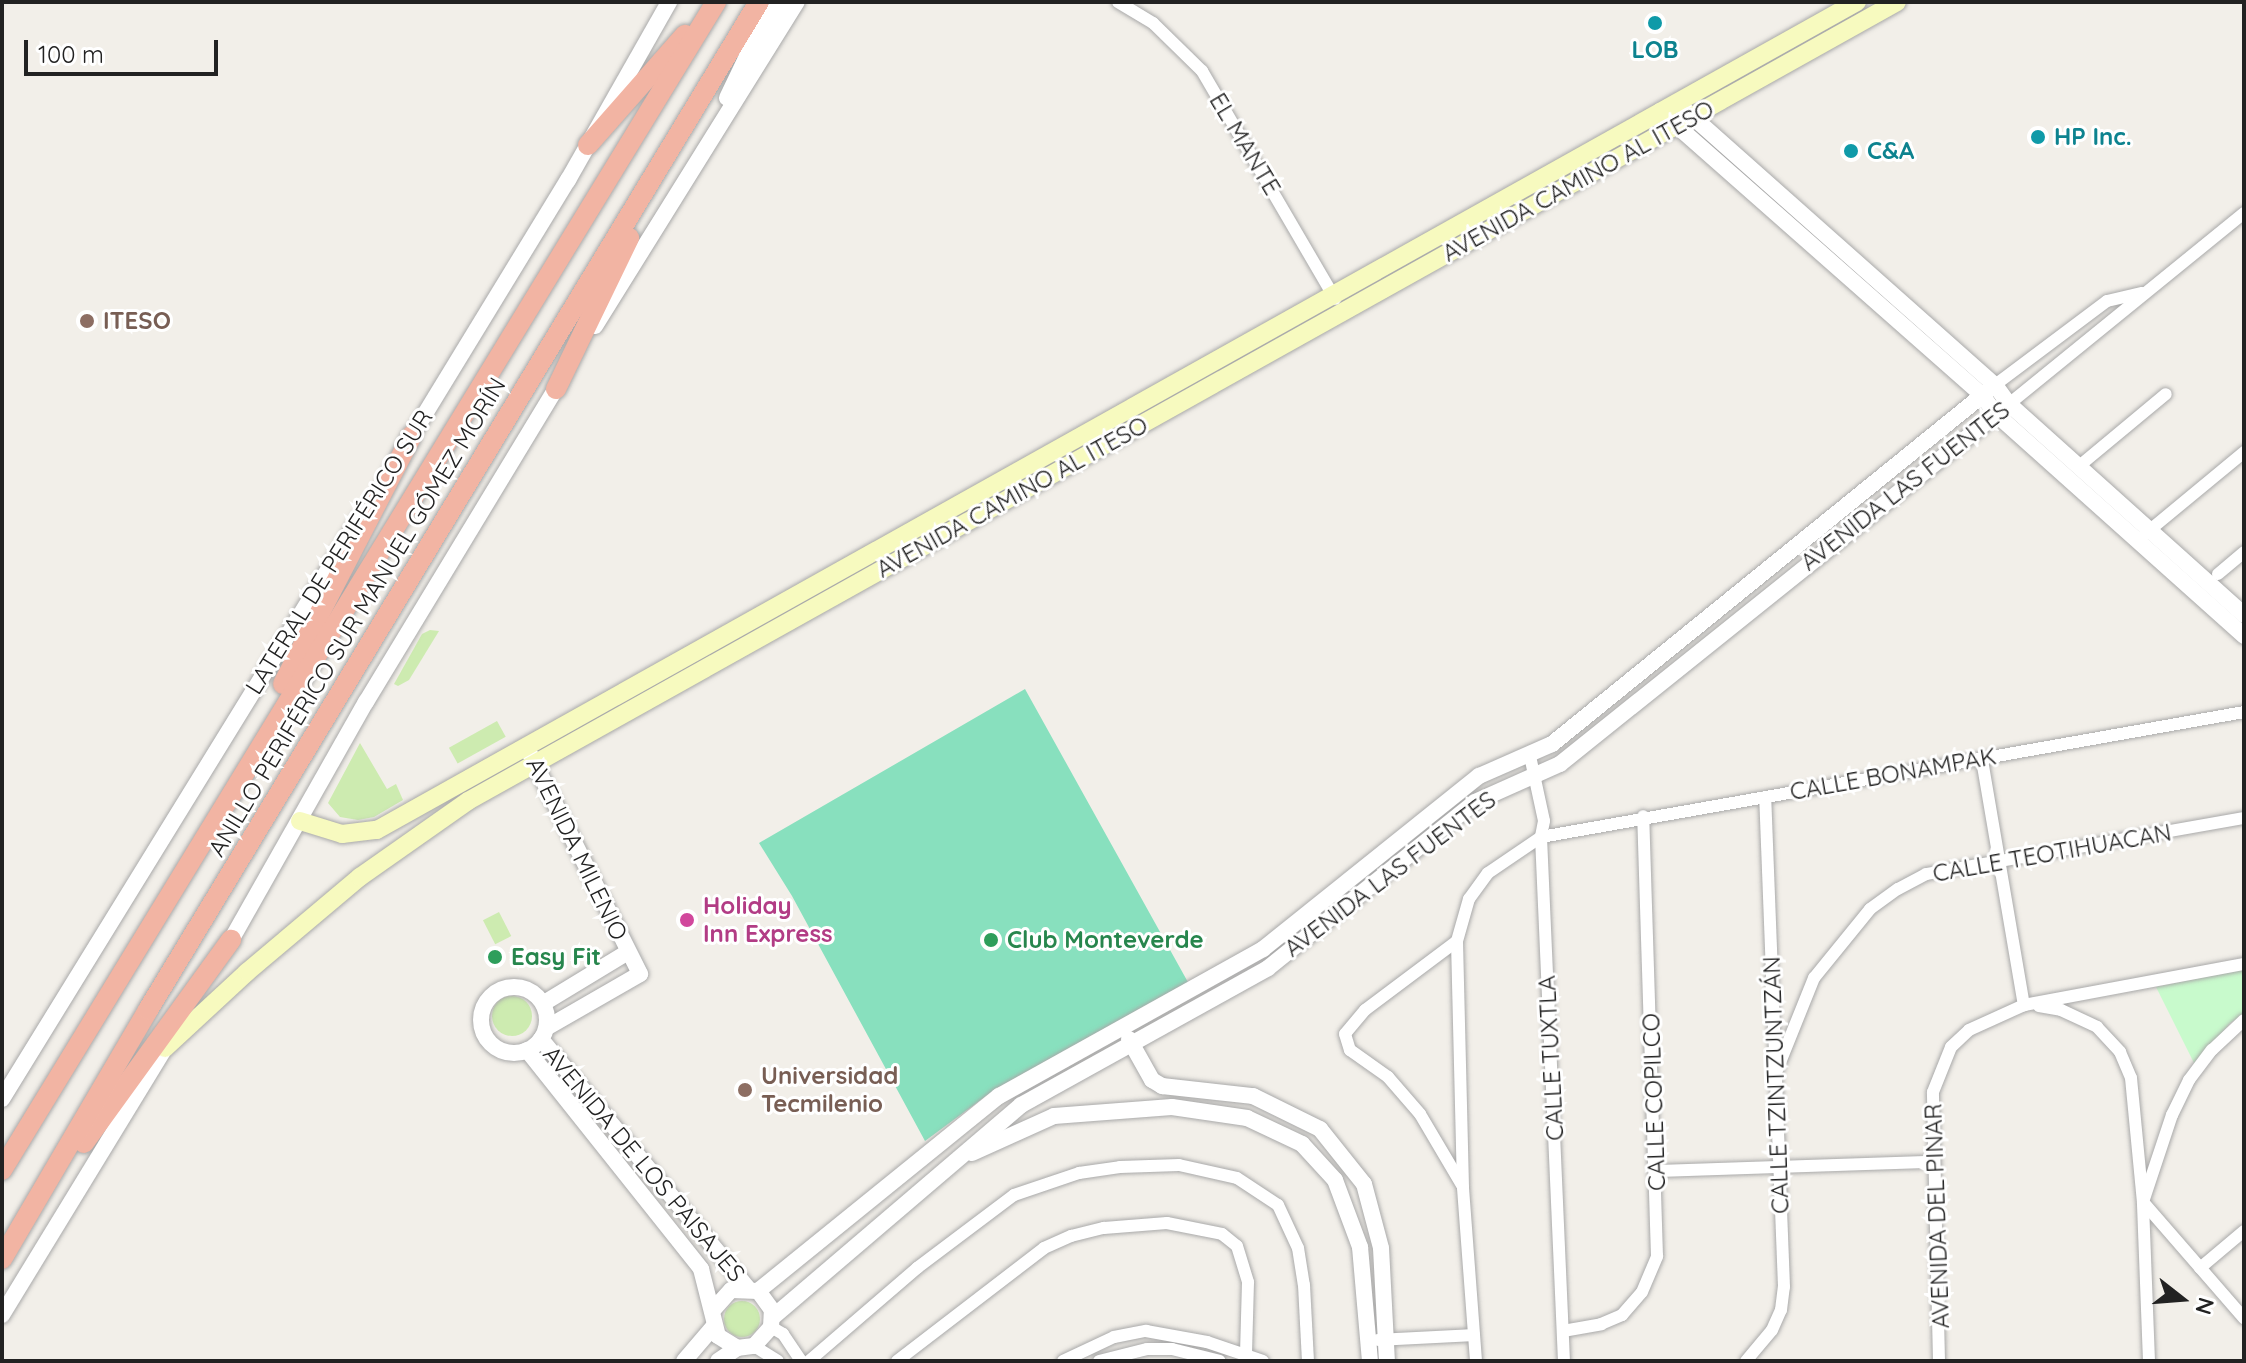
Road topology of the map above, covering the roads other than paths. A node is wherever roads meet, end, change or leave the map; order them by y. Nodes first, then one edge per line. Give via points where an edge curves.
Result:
1 (669, 2) edge
2 (716, 2) edge
3 (759, 2) edge
4 (779, 2) edge
5 (797, 2) edge
6 (1118, 2) edge
7 (1857, 2) edge
8 (1897, 2) edge
9 (1668, 106) junction
10 (693, 110) junction
11 (1686, 120) junction
12 (588, 145) junction
13 (694, 168) junction
14 (2244, 213) edge
15 (2145, 293) junction
16 (1333, 295) junction
17 (1341, 313) junction
18 (556, 389) junction
19 (1988, 390) junction
20 (2166, 394) dead end
21 (2002, 409) junction
22 (412, 435) junction
23 (2244, 452) edge
24 (2078, 467) junction
25 (2144, 536) junction
26 (2244, 552) edge
27 (2218, 574) dead end
28 (2244, 615) edge
29 (2244, 636) edge
30 (2244, 712) edge
31 (526, 747) junction
32 (1530, 756) junction
33 (1982, 760) junction
34 (535, 764) junction
35 (1536, 776) junction
36 (1765, 797) junction
37 (1643, 816) junction
38 (2244, 818) edge
39 (300, 821) junction
40 (210, 825) junction
41 (1541, 837) junction
42 (1999, 861) junction
43 (231, 940) junction
44 (1457, 941) junction
45 (628, 952) junction
46 (2244, 964) edge
47 (544, 1003) junction
48 (2024, 1005) junction
49 (2244, 1020) edge
50 (1124, 1030) junction
51 (543, 1034) junction
52 (1133, 1045) junction
53 (165, 1048) junction
54 (527, 1050) junction
55 (1775, 1075) junction
56 (2, 1099) edge
57 (952, 1162) junction
58 (1934, 1162) junction
59 (1780, 1168) junction
60 (2, 1170) edge
61 (1657, 1171) junction
62 (1463, 1187) junction
63 (2143, 1202) junction
64 (22, 1227) junction
65 (2244, 1231) edge
66 (36, 1258) junction
67 (2, 1259) edge
68 (2200, 1268) junction
69 (753, 1290) junction
70 (2, 1291) edge
71 (2, 1315) edge
72 (714, 1317) junction
73 (2244, 1318) edge
74 (772, 1322) junction
75 (1563, 1331) junction
76 (1474, 1335) junction
77 (1369, 1340) junction
78 (1386, 1340) junction
79 (745, 1347) junction
80 (1205, 1348) junction
81 (1246, 1354) junction
82 (684, 1361) edge
83 (718, 1361) edge
84 (778, 1361) edge
85 (801, 1361) edge
86 (809, 1361) edge
87 (897, 1361) edge
88 (1063, 1361) edge
89 (1099, 1361) edge
90 (1220, 1361) edge
91 (1263, 1361) edge
92 (1308, 1361) edge
93 (1370, 1361) edge
94 (1387, 1361) edge
95 (1476, 1361) edge
96 (1564, 1361) edge
97 (1746, 1361) edge
98 (1939, 1361) edge
99 (2149, 1361) edge

1 - 12 street, LATERAL DE PERIFÉRICO SUR
2 - 12 highway
2 - 40 highway, ANILLO PERIFÉRICO SUR MANUEL GÓMEZ MORÍN
3 - 10 highway, ANILLO PERIFÉRICO SUR MANUEL GÓMEZ MORÍN
4 - 13 street
5 - 13 street
6 - 16 street, EL MANTE via 1153,23 1202,71
7 - 9 main road, AVENIDA CAMINO AL ITESO
8 - 11 main road, AVENIDA CAMINO AL ITESO
9 - 11 street
9 - 16 main road, AVENIDA CAMINO AL ITESO
10 - 18 highway
10 - 64 highway, ANILLO PERIFÉRICO SUR MANUEL GÓMEZ MORÍN
11 - 17 main road, AVENIDA CAMINO AL ITESO
11 - 19 street
12 - 22 street, LATERAL DE PERIFÉRICO SUR
13 - 18 street
14 - 15 street, AVENIDA LAS FUENTES
15 - 19 street, AVENIDA LAS FUENTES via 2107,301
15 - 21 street, AVENIDA LAS FUENTES
16 - 17 street, EL MANTE
16 - 31 main road, AVENIDA CAMINO AL ITESO
17 - 34 main road, AVENIDA CAMINO AL ITESO
18 - 39 street
19 - 21 street
19 - 32 street, AVENIDA LAS FUENTES via 1552,744
20 - 24 street
21 - 24 street
21 - 25 street
21 - 35 street, AVENIDA LAS FUENTES via 1560,764
22 - 40 highway
22 - 56 street, LATERAL DE PERIFÉRICO SUR
23 - 25 street
24 - 25 street
25 - 28 street
25 - 29 street
26 - 27 street
30 - 33 street, CALLE BONAMPAK
31 - 34 street, AVENIDA MILENIO
31 - 39 main road, AVENIDA CAMINO AL ITESO via 377,830 342,834
32 - 35 street, CALLE TUXTLA
32 - 50 street, AVENIDA LAS FUENTES via 1479,776 1263,949
33 - 36 street, CALLE BONAMPAK
33 - 42 street
34 - 45 street, AVENIDA MILENIO
34 - 53 main road, AVENIDA CAMINO AL ITESO via 468,801 360,877
35 - 41 street, CALLE TUXTLA via 1543,805
35 - 52 street, AVENIDA LAS FUENTES via 1475,802 1268,968
36 - 37 street, CALLE BONAMPAK
36 - 55 street, CALLE TZINTZUNTZÁN
37 - 41 street, CALLE BONAMPAK
37 - 61 street, CALLE COPILCO
38 - 42 street, CALLE TEOTIHUACAN
39 - 43 street
40 - 60 highway, ANILLO PERIFÉRICO SUR MANUEL GÓMEZ MORÍN
41 - 44 street via 1488,873 1469,899
41 - 75 street, CALLE TUXTLA
42 - 48 street
42 - 55 street, CALLE TEOTIHUACAN via 1926,874 1870,909 1814,978
43 - 53 street
43 - 64 highway
44 - 62 street
44 - 62 street via 1365,1010 1345,1034 1350,1050 1388,1077 1420,1114
45 - 47 street, AVENIDA MILENIO
45 - 51 street, AVENIDA MILENIO via 640,974
46 - 48 street, AVENIDA DEL PINAR
47 - 51 street
47 - 54 street via 527,990 505,988 483,1012 490,1042 507,1052
48 - 58 street, AVENIDA DEL PINAR via 1969,1030 1944,1057 1933,1092
48 - 63 street via 2061,1010 2086,1022 2108,1036 2120,1052 2131,1078
49 - 63 street via 2189,1080
50 - 52 street
50 - 69 street, AVENIDA LAS FUENTES via 999,1096
51 - 54 street
51 - 69 street, AVENIDA DE LOS PAISAJES
52 - 57 street, AVENIDA LAS FUENTES via 1021,1105
52 - 78 street via 1152,1080 1162,1086 1253,1096 1320,1129 1364,1184 1381,1248
53 - 66 street
54 - 72 street, AVENIDA DE LOS PAISAJES via 701,1269
55 - 59 street, CALLE TZINTZUNTZÁN
57 - 74 street, AVENIDA LAS FUENTES
57 - 77 street via 1054,1116 1172,1107 1247,1118 1302,1144 1335,1180 1360,1247
58 - 59 street
58 - 98 street, AVENIDA DEL PINAR
59 - 61 street
59 - 97 street, CALLE TZINTZUNTZÁN via 1781,1310
61 - 75 street, CALLE COPILCO via 1657,1256 1642,1292 1611,1321
62 - 76 street
63 - 68 street
63 - 99 street
64 - 67 highway, ANILLO PERIFÉRICO SUR MANUEL GÓMEZ MORÍN
65 - 68 street
66 - 70 street
66 - 71 street
68 - 73 street
69 - 72 street via 731,1290
69 - 74 street via 769,1303
72 - 79 street via 727,1343
72 - 82 street
74 - 79 street
74 - 85 street
75 - 96 street, CALLE TUXTLA
76 - 78 street
76 - 95 street
77 - 78 street
77 - 93 street
78 - 94 street
79 - 83 street
79 - 84 street
80 - 81 street
80 - 88 street via 1146,1331 1114,1337
80 - 89 street via 1147,1349
80 - 90 street
81 - 87 street via 1248,1282 1237,1246 1222,1234 1167,1223 1104,1228 1044,1248
81 - 91 street
86 - 92 street via 917,1268 1014,1195 1079,1173 1179,1165 1237,1178 1278,1205 1298,1248

